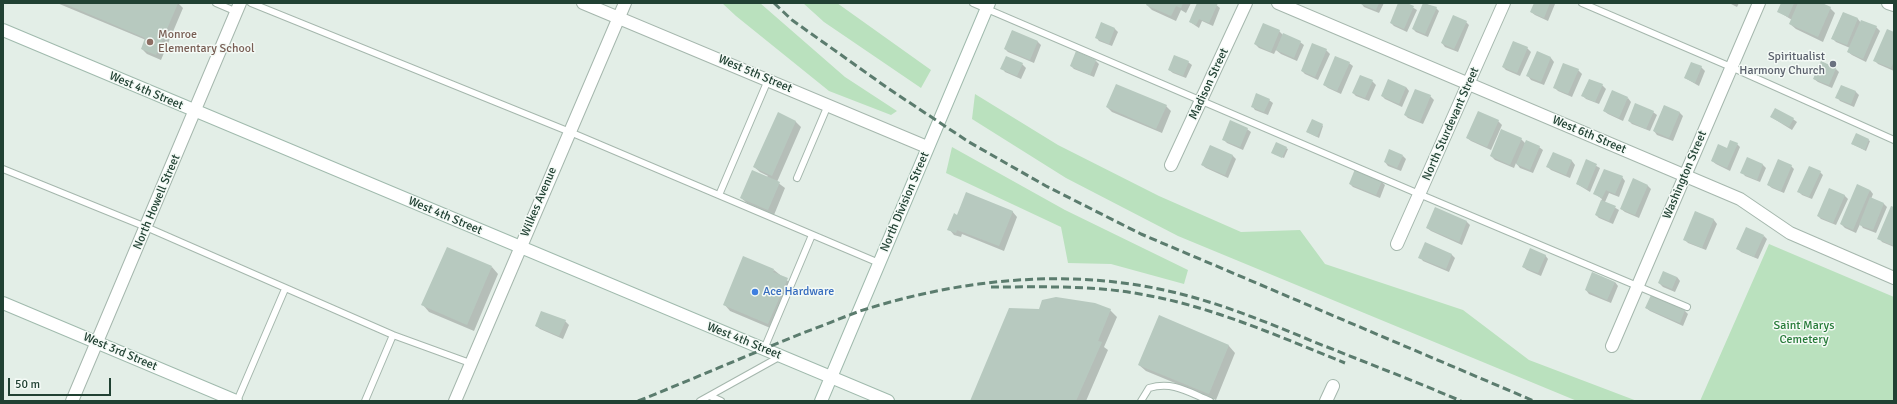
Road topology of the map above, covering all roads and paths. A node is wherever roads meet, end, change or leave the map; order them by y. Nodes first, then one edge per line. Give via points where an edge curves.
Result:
1 (216, 3) edge
2 (251, 3) edge
3 (582, 3) edge
4 (625, 3) edge
5 (973, 3) edge
6 (1246, 3) edge
7 (1278, 3) edge
8 (1504, 3) edge
9 (1582, 3) edge
10 (1759, 3) edge
11 (1888, 3) edge
12 (1894, 5) edge
13 (988, 6) edge
14 (239, 7) edge
15 (618, 18) junction
16 (3, 30) edge
17 (1731, 67) junction
18 (768, 80) junction
19 (1468, 84) junction
20 (1202, 100) junction
21 (828, 105) junction
22 (195, 112) junction
23 (570, 132) junction
24 (1894, 140) edge
25 (927, 147) junction
26 (1171, 165) dead end
27 (3, 169) edge
28 (1685, 176) junction
29 (797, 178) dead end
30 (1419, 194) junction
31 (719, 195) junction
32 (146, 227) junction
33 (812, 235) junction
34 (1397, 244) dead end
35 (520, 247) junction
36 (879, 263) junction
37 (1894, 278) edge
38 (1638, 286) junction
39 (285, 289) junction
40 (3, 304) edge
41 (1687, 306) dead end
42 (393, 334) junction
43 (97, 343) junction
44 (1612, 346) dead end
45 (764, 349) junction
46 (782, 356) junction
47 (470, 364) junction
48 (831, 378) junction
49 (1333, 386) dead end
50 (710, 396) junction
51 (72, 401) edge
52 (237, 401) edge
53 (365, 401) edge
54 (455, 401) edge
55 (700, 401) edge
56 (721, 401) edge
57 (821, 401) edge
58 (888, 401) edge
59 (1141, 401) edge
60 (1210, 401) edge
61 (1326, 401) edge

1 - 14 lane
2 - 23 lane
3 - 15 street, West 5th Street
4 - 15 street, Wilkes Avenue
5 - 13 lane
6 - 20 street, Madison Street
7 - 19 street, West 6th Street
8 - 19 street, North Sturdevant Street
9 - 17 lane
10 - 17 street, Washington Street
11 - 12 street
13 - 20 lane
13 - 25 street, North Division Street
14 - 22 street, North Howell Street
15 - 18 street, West 5th Street
15 - 23 street, Wilkes Avenue
16 - 22 street, West 4th Street
17 - 24 lane
17 - 28 street, Washington Street
18 - 21 street, West 5th Street
18 - 31 lane
19 - 28 street, West 6th Street
19 - 30 street, North Sturdevant Street
20 - 26 street, Madison Street
20 - 30 lane
21 - 25 street, West 5th Street
21 - 29 lane
22 - 32 street, North Howell Street
22 - 35 street, West 4th Street
23 - 31 lane
23 - 35 street, Wilkes Avenue
25 - 36 street, North Division Street
27 - 32 lane
28 - 37 street, West 6th Street via 1740,198 1790,233
28 - 38 street, Washington Street
30 - 34 street, North Sturdevant Street
30 - 38 lane
31 - 33 lane
32 - 39 lane
32 - 43 street, North Howell Street
33 - 36 lane
33 - 45 lane
35 - 45 street, West 4th Street
35 - 47 street, Wilkes Avenue
36 - 48 street, North Division Street
38 - 41 lane
38 - 44 street, Washington Street
39 - 42 lane
39 - 52 lane
40 - 43 street, West 3rd Street
42 - 47 lane
42 - 53 lane
43 - 51 street, North Howell Street
43 - 52 street, West 3rd Street
45 - 46 street, West 4th Street
46 - 48 street, West 4th Street
46 - 50 lane
47 - 54 street, Wilkes Avenue
48 - 57 street, North Division Street
48 - 58 street, West 4th Street
49 - 61 street
50 - 55 lane
50 - 56 lane
59 - 60 lane via 1149,388 1160,385 1176,386

